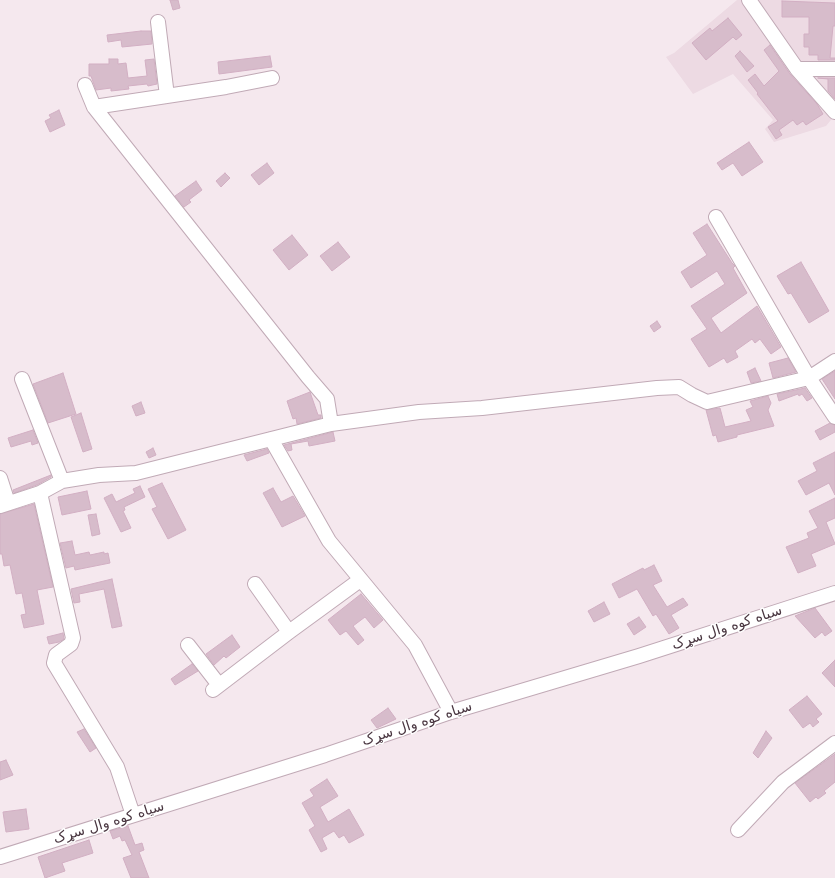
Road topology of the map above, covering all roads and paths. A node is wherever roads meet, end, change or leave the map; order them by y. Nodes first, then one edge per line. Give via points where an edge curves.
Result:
1 (749, 0) edge
2 (158, 22) dead end
3 (797, 69) junction
4 (835, 69) edge
5 (272, 78) dead end
6 (85, 85) dead end
7 (167, 96) junction
8 (94, 107) junction
9 (835, 112) edge
10 (716, 217) dead end
11 (835, 361) edge
12 (809, 378) junction
13 (22, 379) dead end
14 (835, 417) edge
15 (331, 424) junction
16 (271, 439) junction
17 (0, 478) edge
18 (62, 481) junction
19 (40, 493) junction
20 (4, 504) edge
21 (360, 580) junction
22 (255, 584) dead end
23 (835, 593) edge
24 (289, 632) junction
25 (188, 645) dead end
26 (451, 712) junction
27 (835, 743) edge
28 (133, 815) junction
29 (738, 830) dead end
30 (0, 857) edge

1 - 3 street
2 - 7 street
3 - 4 street
3 - 9 street
5 - 7 street
6 - 8 street
7 - 8 street
8 - 15 street via 327,399
10 - 12 street
11 - 12 street
12 - 14 street
12 - 15 street via 707,402 679,387 672,387 482,408 419,412
13 - 18 street
15 - 16 street
16 - 18 street via 136,473
16 - 21 street via 329,541
17 - 20 street
18 - 19 street
19 - 20 street
19 - 28 street via 73,638 71,644 56,655 54,663 117,767
21 - 24 street
21 - 26 street via 415,645
22 - 24 street
23 - 26 street, سیاه کوه وال سړک via 639,656
24 - 25 street via 216,688
26 - 28 street, سیاه کوه وال سړک via 325,755
27 - 29 street via 782,782
28 - 30 street, سیاه کوه وال سړک

